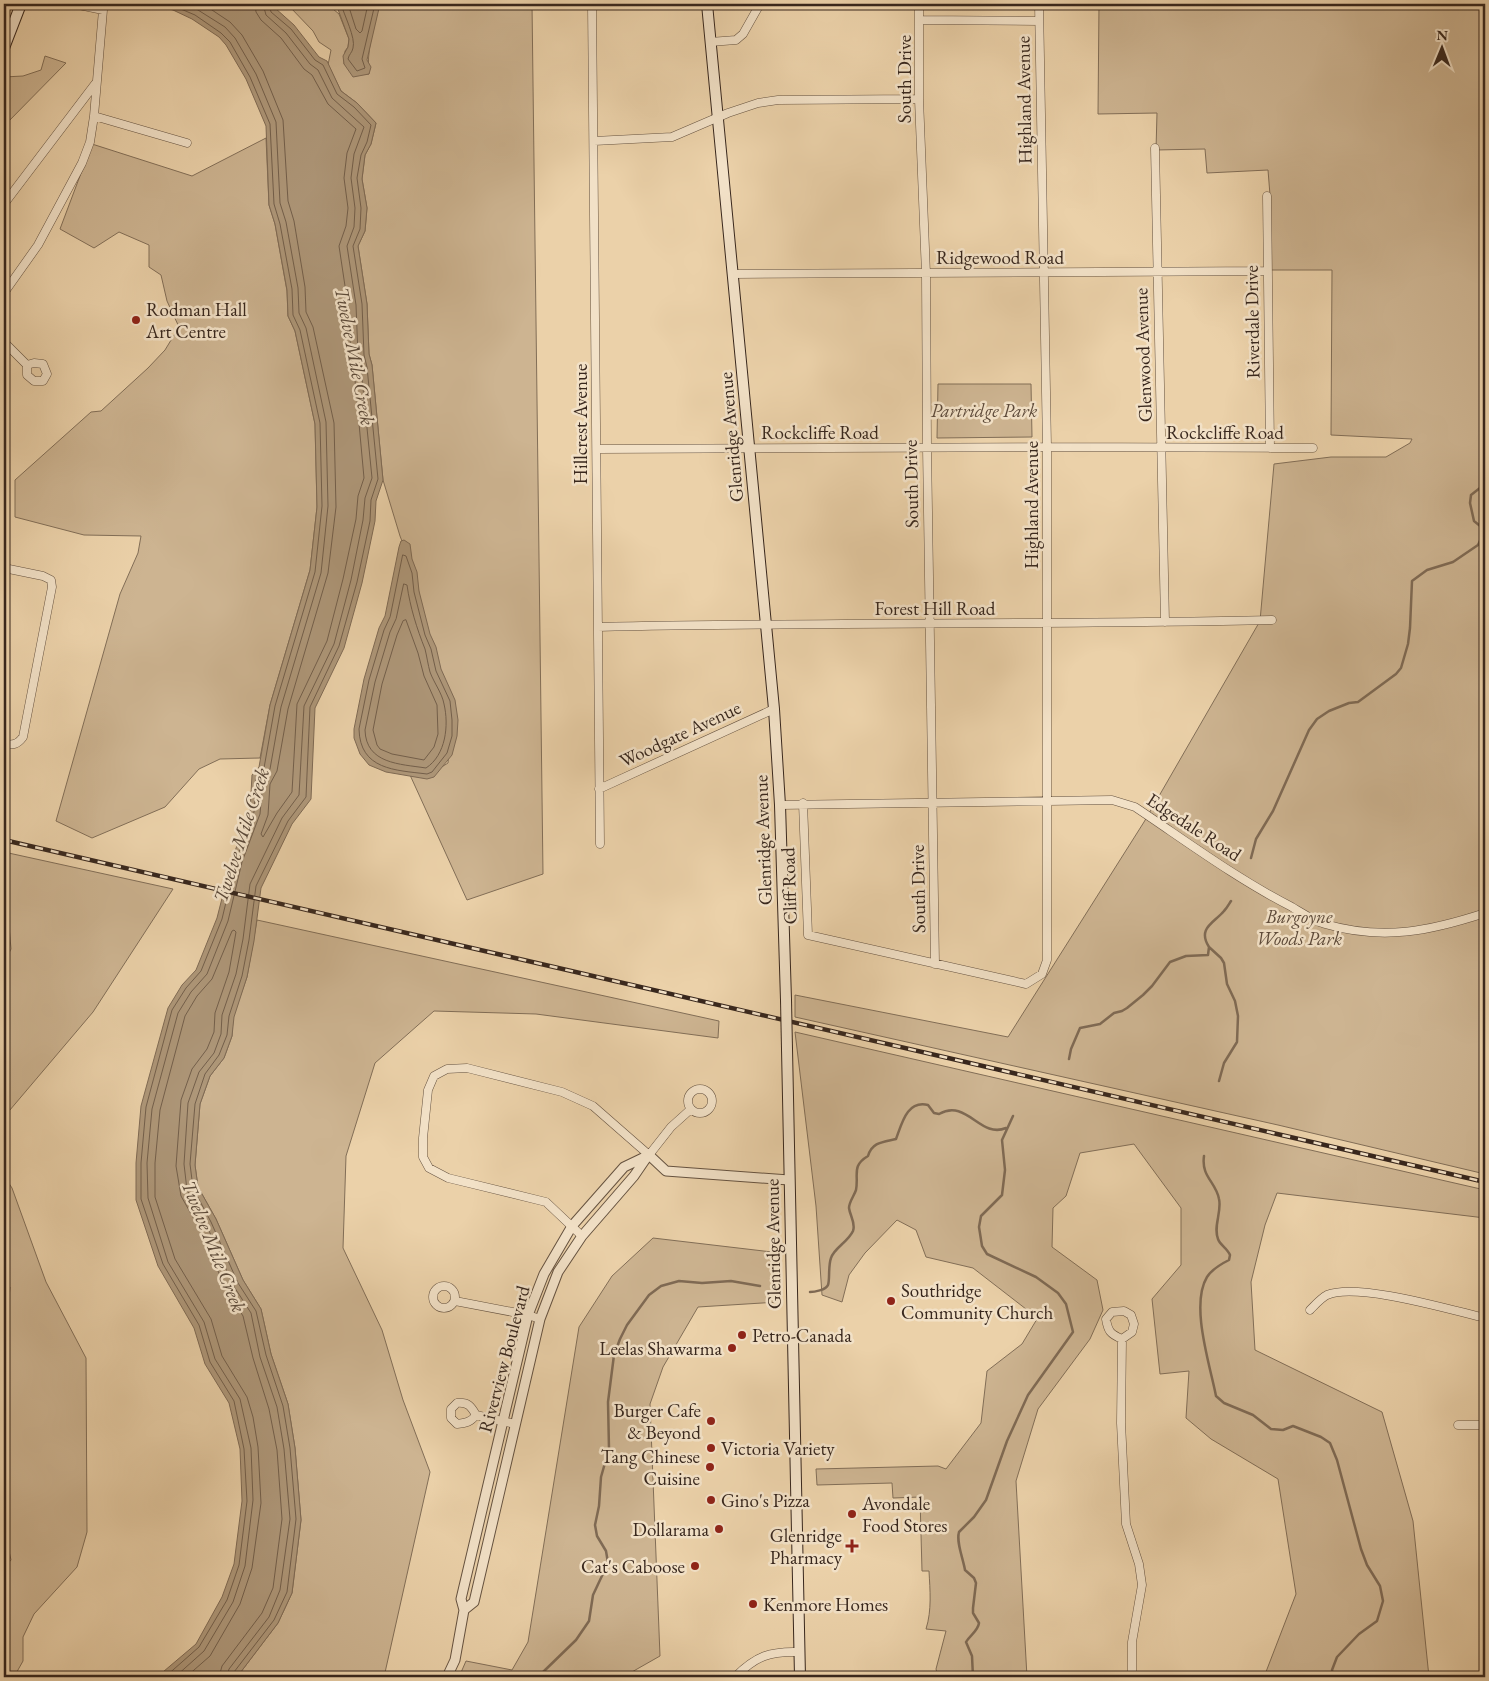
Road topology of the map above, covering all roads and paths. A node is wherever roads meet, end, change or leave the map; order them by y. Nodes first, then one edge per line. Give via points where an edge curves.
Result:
1 (21, 4) edge
2 (74, 4) edge
3 (592, 4) edge
4 (707, 4) edge
5 (760, 4) edge
6 (919, 4) edge
7 (1039, 4) edge
8 (920, 20) junction
9 (1039, 20) junction
10 (710, 42) junction
11 (4, 48) edge
12 (96, 83) junction
13 (919, 99) junction
14 (94, 116) junction
15 (718, 118) junction
16 (594, 141) junction
17 (187, 143) dead end
18 (1155, 148) dead end
19 (1267, 196) dead end
20 (4, 204) edge
21 (1268, 271) junction
22 (1157, 272) junction
23 (1044, 273) junction
24 (733, 274) junction
25 (926, 274) junction
26 (4, 293) edge
27 (4, 342) edge
28 (27, 365) dead end
29 (927, 447) junction
30 (1047, 447) junction
31 (749, 448) junction
32 (1162, 448) junction
33 (1270, 448) junction
34 (1313, 448) dead end
35 (597, 449) junction
36 (4, 568) edge
37 (1272, 620) dead end
38 (1165, 622) junction
39 (767, 623) junction
40 (1048, 623) junction
41 (929, 624) junction
42 (598, 627) junction
43 (774, 709) junction
44 (4, 744) edge
45 (599, 789) junction
46 (1047, 801) junction
47 (932, 802) junction
48 (802, 803) junction
49 (780, 805) junction
50 (600, 844) dead end
51 (1485, 913) edge
52 (935, 964) junction
53 (1042, 974) joint
54 (691, 1109) dead end
55 (649, 1155) junction
56 (789, 1180) junction
57 (572, 1226) junction
58 (582, 1236) junction
59 (455, 1301) dead end
60 (1310, 1310) dead end
61 (528, 1315) junction
62 (1485, 1318) edge
63 (540, 1319) junction
64 (1122, 1339) dead end
65 (476, 1415) dead end
66 (504, 1421) junction
67 (515, 1424) junction
68 (1458, 1425) dead end
69 (1485, 1425) edge
70 (476, 1534) junction
71 (489, 1536) junction
72 (464, 1610) junction
73 (799, 1652) junction
74 (447, 1677) edge
75 (735, 1677) edge
76 (800, 1677) edge
77 (1132, 1677) edge

1 - 11 main road
2 - 12 street via 102,10
3 - 16 street, Hillcrest Avenue
4 - 10 main road, Glenridge Avenue
5 - 10 street via 744,34 736,40
6 - 8 street, South Drive
7 - 9 street, Highland Avenue
8 - 9 street
8 - 13 street, South Drive
9 - 23 street, Highland Avenue
10 - 15 main road, Glenridge Avenue
12 - 14 street
12 - 20 street
13 - 15 street via 778,100 728,112
13 - 25 street, South Drive
14 - 17 street
14 - 26 street via 90,142 82,163 38,245
15 - 16 street via 672,138
15 - 24 main road, Glenridge Avenue
16 - 35 street, Hillcrest Avenue
18 - 22 street, Glenwood Avenue
19 - 21 street, Riverdale Drive
21 - 22 street, Ridgewood Road
21 - 33 street, Riverdale Drive
22 - 23 street, Ridgewood Road
22 - 32 street, Glenwood Avenue
23 - 25 street, Ridgewood Road
23 - 30 street, Highland Avenue
24 - 25 street, Ridgewood Road
24 - 31 main road, Glenridge Avenue
25 - 29 street, South Drive
27 - 28 street
29 - 30 street, Rockcliffe Road
29 - 31 street, Rockcliffe Road
29 - 41 street, South Drive
30 - 32 street, Rockcliffe Road
30 - 40 street, Highland Avenue
31 - 35 street, Rockcliffe Road
31 - 39 main road, Glenridge Avenue
32 - 33 street, Rockcliffe Road
32 - 38 street, Glenwood Avenue
33 - 34 street, Rockcliffe Road
35 - 42 street, Hillcrest Avenue
36 - 44 street via 42,576 51,580 52,587 23,738 18,744
37 - 38 street, Forest Hill Road
38 - 40 street, Forest Hill Road
39 - 41 street, Forest Hill Road
39 - 42 street, Forest Hill Road
39 - 43 main road, Glenridge Avenue
40 - 41 street, Forest Hill Road
40 - 46 street, Highland Avenue
41 - 47 street, South Drive
42 - 45 street, Hillcrest Avenue
43 - 45 street, Woodgate Avenue
43 - 49 main road, Glenridge Avenue
45 - 50 street, Hillcrest Avenue
46 - 47 street, Edgedale Road
46 - 51 street, Edgedale Road via 1112,800 1135,807 1270,896 1324,924 1370,932 1408,932
46 - 53 street, Highland Avenue via 1047,960
47 - 48 street, Edgedale Road
47 - 52 street, South Drive
48 - 49 street, Edgedale Road
48 - 52 street, Cliff Road via 808,935
49 - 56 main road, Glenridge Avenue, bridge
52 - 53 street, Cliff Road via 1026,984
54 - 55 street via 671,1127
55 - 56 street via 666,1171
55 - 57 street, Riverview Boulevard via 624,1167
55 - 57 street via 593,1106 562,1092 467,1068 447,1069 434,1076 428,1090 423,1138 423,1157 429,1168 448,1178 546,1202
55 - 58 street, Riverview Boulevard
56 - 73 main road, Glenridge Avenue
57 - 58 street
57 - 61 street, Riverview Boulevard via 544,1274
58 - 63 street, Riverview Boulevard via 558,1272
59 - 61 street
60 - 62 street via 1327,1295 1348,1290 1381,1294
61 - 63 street
61 - 66 street, Riverview Boulevard
63 - 67 street, Riverview Boulevard
64 - 77 street via 1121,1423 1126,1520 1142,1585 1132,1642
65 - 66 street
66 - 67 street
66 - 70 street, Riverview Boulevard
67 - 71 street, Riverview Boulevard
68 - 69 street
70 - 71 street
70 - 72 street, Riverview Boulevard via 461,1599
71 - 72 street, Riverview Boulevard via 474,1602
72 - 74 street, Riverview Boulevard via 455,1660
73 - 75 street via 777,1652 745,1666
73 - 76 main road, Glenridge Avenue

